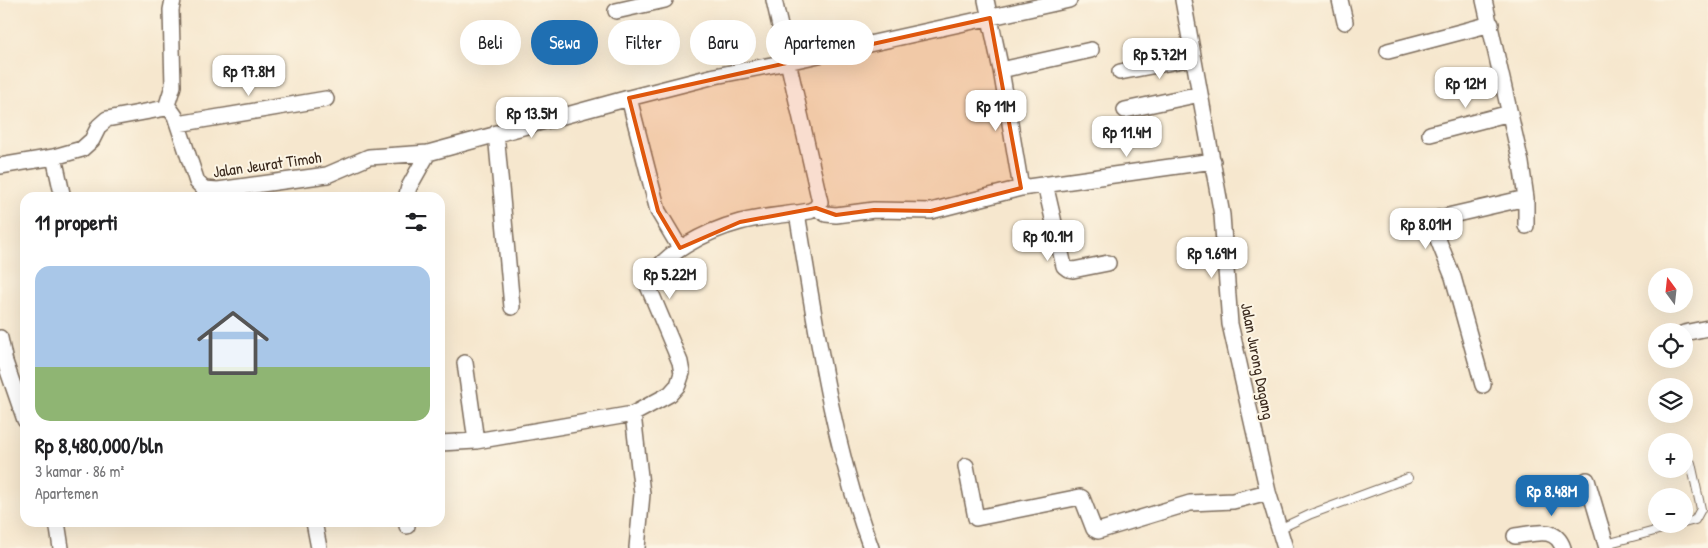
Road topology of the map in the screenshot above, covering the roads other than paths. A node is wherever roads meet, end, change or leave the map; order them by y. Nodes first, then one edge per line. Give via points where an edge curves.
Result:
1 (173, 0) edge
2 (665, 0) edge
3 (774, 0) edge
4 (986, 0) edge
5 (1069, 0) edge
6 (1183, 0) edge
7 (1340, 0) edge
8 (1484, 0) edge
9 (616, 11) dead end
10 (990, 18) junction
11 (778, 20) edge
12 (1346, 22) dead end
13 (1491, 24) junction
14 (874, 43) edge
15 (1091, 50) dead end
16 (1388, 51) dead end
17 (1193, 58) junction
18 (772, 65) edge
19 (788, 65) edge
20 (1000, 70) junction
21 (1120, 72) dead end
22 (1200, 94) junction
23 (629, 98) junction
24 (326, 99) dead end
25 (166, 108) junction
26 (1125, 110) dead end
27 (1510, 113) junction
28 (178, 124) junction
29 (496, 133) junction
30 (1430, 134) dead end
31 (428, 153) junction
32 (54, 157) junction
33 (1213, 161) junction
34 (0, 166) edge
35 (1045, 184) junction
36 (1021, 188) junction
37 (62, 192) edge
38 (408, 192) edge
39 (1526, 198) junction
40 (816, 208) junction
41 (798, 213) junction
42 (1526, 226) dead end
43 (680, 248) junction
44 (1108, 263) dead end
45 (512, 307) dead end
46 (1708, 328) edge
47 (1693, 331) edge
48 (0, 338) edge
49 (465, 363) dead end
50 (1483, 385) dead end
51 (20, 406) edge
52 (633, 414) junction
53 (476, 441) junction
54 (445, 443) edge
55 (966, 466) dead end
56 (1693, 472) edge
57 (1408, 478) dead end
58 (1587, 480) dead end
59 (1268, 492) junction
60 (1693, 520) edge
61 (58, 527) edge
62 (315, 527) edge
63 (1279, 529) junction
64 (1649, 533) edge
65 (1515, 536) dead end
66 (1606, 546) edge
67 (61, 548) edge
68 (319, 548) edge
69 (637, 548) edge
70 (871, 548) edge
71 (1285, 548) edge
72 (1563, 548) edge

1 - 25 street via 174,86
2 - 9 street
3 - 11 street
4 - 10 street
5 - 10 street, Jalan Jeurat Timoh
6 - 17 street, Jalan Jurong Dagang
7 - 12 street
8 - 13 street
10 - 14 street, Jalan Jeurat Timoh
10 - 20 street
13 - 16 street
13 - 27 street
15 - 20 street
17 - 21 street
17 - 22 street, Jalan Jurong Dagang
18 - 23 street, Jalan Jeurat Timoh
19 - 40 street via 820,202
20 - 36 street
22 - 26 street
22 - 33 street, Jalan Jurong Dagang
23 - 29 street, Jalan Jeurat Timoh
23 - 43 street via 658,211
24 - 28 street
25 - 28 street, Jalan Jeurat Timoh
25 - 32 street via 107,119 88,144 75,152
27 - 30 street
27 - 39 street
28 - 31 street, Jalan Jeurat Timoh via 197,182 211,191 327,175 369,157
29 - 31 street, Jalan Jeurat Timoh
29 - 45 street
31 - 38 street
32 - 34 street
32 - 37 street
33 - 35 street
33 - 59 street, Jalan Jurong Dagang via 1222,215 1230,324
35 - 36 street
35 - 44 street via 1064,266 1073,270
36 - 40 street via 931,211 874,210 836,215
39 - 42 street
39 - 50 street via 1438,218 1433,226 1453,277
40 - 41 street
41 - 43 street via 740,222
41 - 70 street via 826,389 858,515
43 - 52 street via 652,274 648,286 682,373 670,394
46 - 47 street
48 - 51 street
49 - 53 street
52 - 53 street
52 - 69 street via 642,494
53 - 54 street
55 - 59 street via 976,518 1080,497 1094,529 1098,531 1190,503 1233,501
56 - 60 lane via 1701,509
57 - 63 lane
58 - 66 street
59 - 63 street, Jalan Jurong Dagang
61 - 67 street
62 - 68 street
63 - 71 street, Jalan Jurong Dagang
64 - 66 lane
65 - 72 street via 1550,532 1556,535

